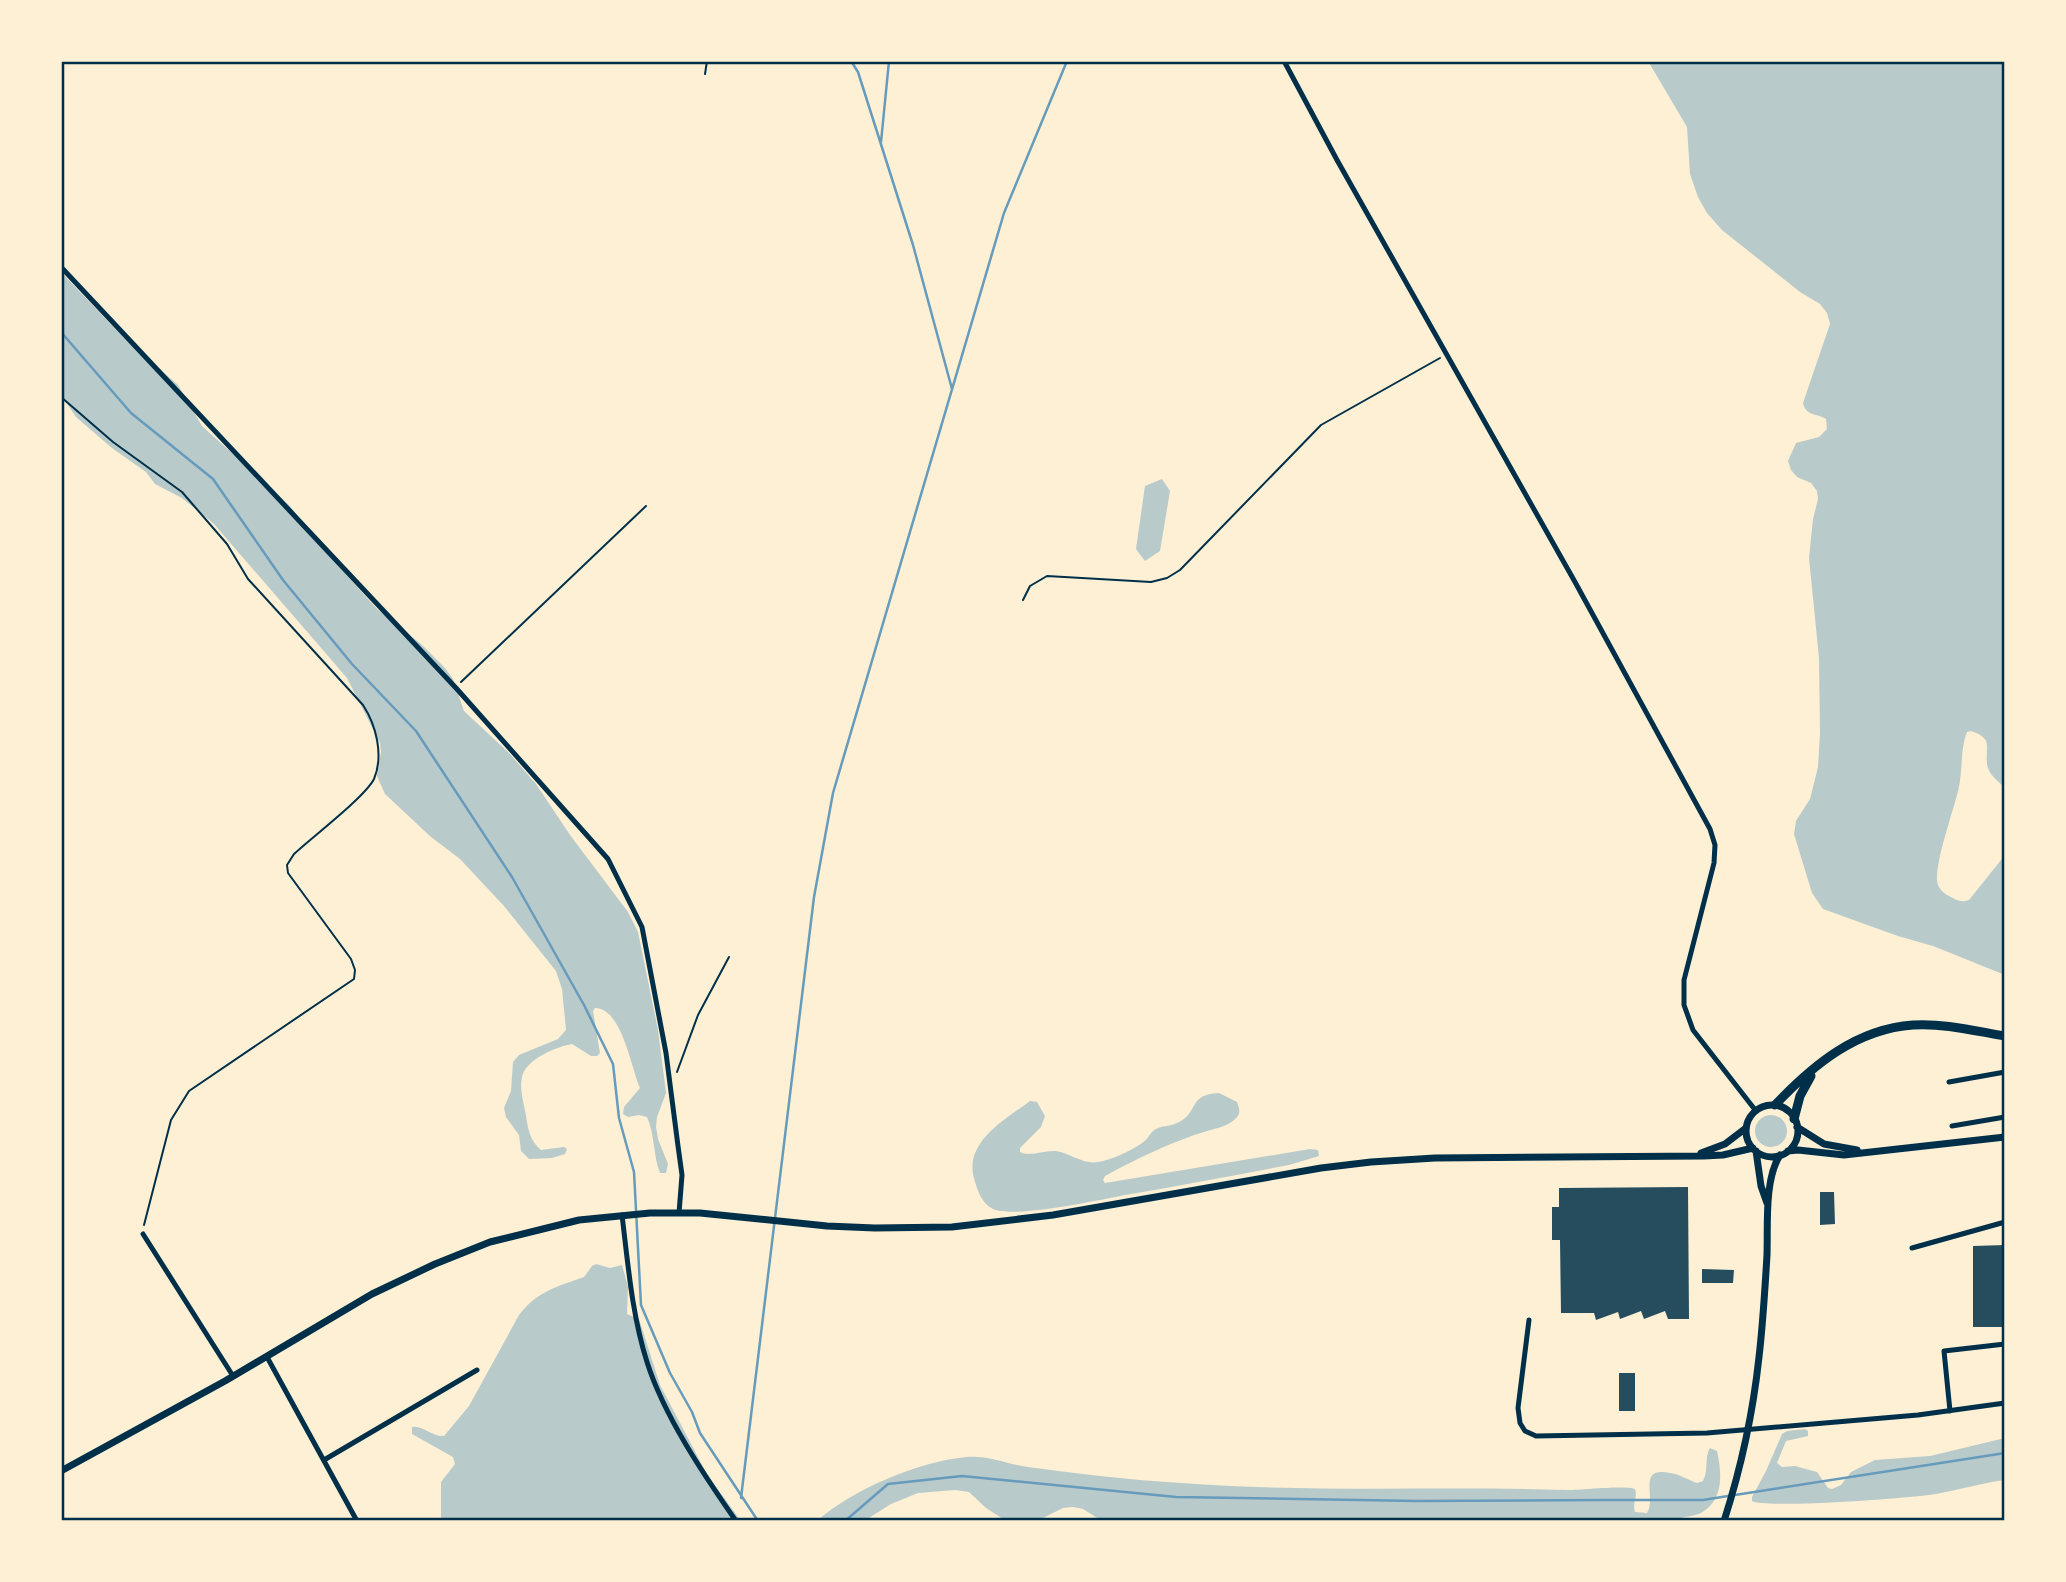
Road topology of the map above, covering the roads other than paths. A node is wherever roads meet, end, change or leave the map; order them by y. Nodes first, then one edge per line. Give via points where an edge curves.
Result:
1 (1284, 61) edge
2 (61, 267) edge
3 (2005, 1036) edge
4 (1815, 1069) junction
5 (2005, 1072) edge
6 (1949, 1082) dead end
7 (1775, 1105) junction
8 (1756, 1111) junction
9 (2005, 1117) edge
10 (1796, 1123) junction
11 (1952, 1126) dead end
12 (1746, 1128) junction
13 (2005, 1137) edge
14 (1754, 1149) junction
15 (1865, 1151) junction
16 (1784, 1153) junction
17 (1691, 1156) junction
18 (1768, 1203) junction
19 (679, 1213) junction
20 (625, 1215) junction
21 (2005, 1222) edge
22 (143, 1234) road end
23 (1912, 1248) dead end
24 (1530, 1320) dead end
25 (2005, 1344) edge
26 (267, 1357) junction
27 (477, 1370) dead end
28 (233, 1376) junction
29 (2005, 1404) edge
30 (1950, 1411) junction
31 (324, 1460) junction
32 (61, 1471) edge
33 (1724, 1520) edge
34 (357, 1521) edge
35 (736, 1521) edge

1 - 8 street via 1710,829 1714,863 1686,971 1684,1006 1693,1030
2 - 19 street via 456,688 608,859 642,927 666,1053 682,1175
3 - 4 highway via 1934,1025 1895,1027 1852,1041
4 - 7 highway
4 - 10 highway via 1800,1096
5 - 6 street
7 - 8 main road
7 - 10 main road via 1784,1108
8 - 12 main road
9 - 11 street
10 - 15 main road via 1824,1144
10 - 16 main road via 1796,1138
12 - 14 main road
12 - 17 main road via 1716,1148
13 - 15 main road
14 - 16 main road via 1766,1156
14 - 17 main road
14 - 18 main road
15 - 16 main road
16 - 18 main road via 1773,1171
17 - 19 main road via 1395,1160 981,1224 875,1228
18 - 33 main road via 1763,1308 1750,1417
19 - 20 main road
20 - 26 main road via 579,1220 490,1242 372,1294
20 - 35 street via 636,1315 648,1365 674,1422
21 - 23 street
22 - 28 street
24 - 30 street via 1518,1416 1525,1432 1536,1436 1707,1433
25 - 30 street via 1944,1351
26 - 28 main road
26 - 31 street
27 - 31 street
28 - 32 main road
29 - 30 street
31 - 34 street

